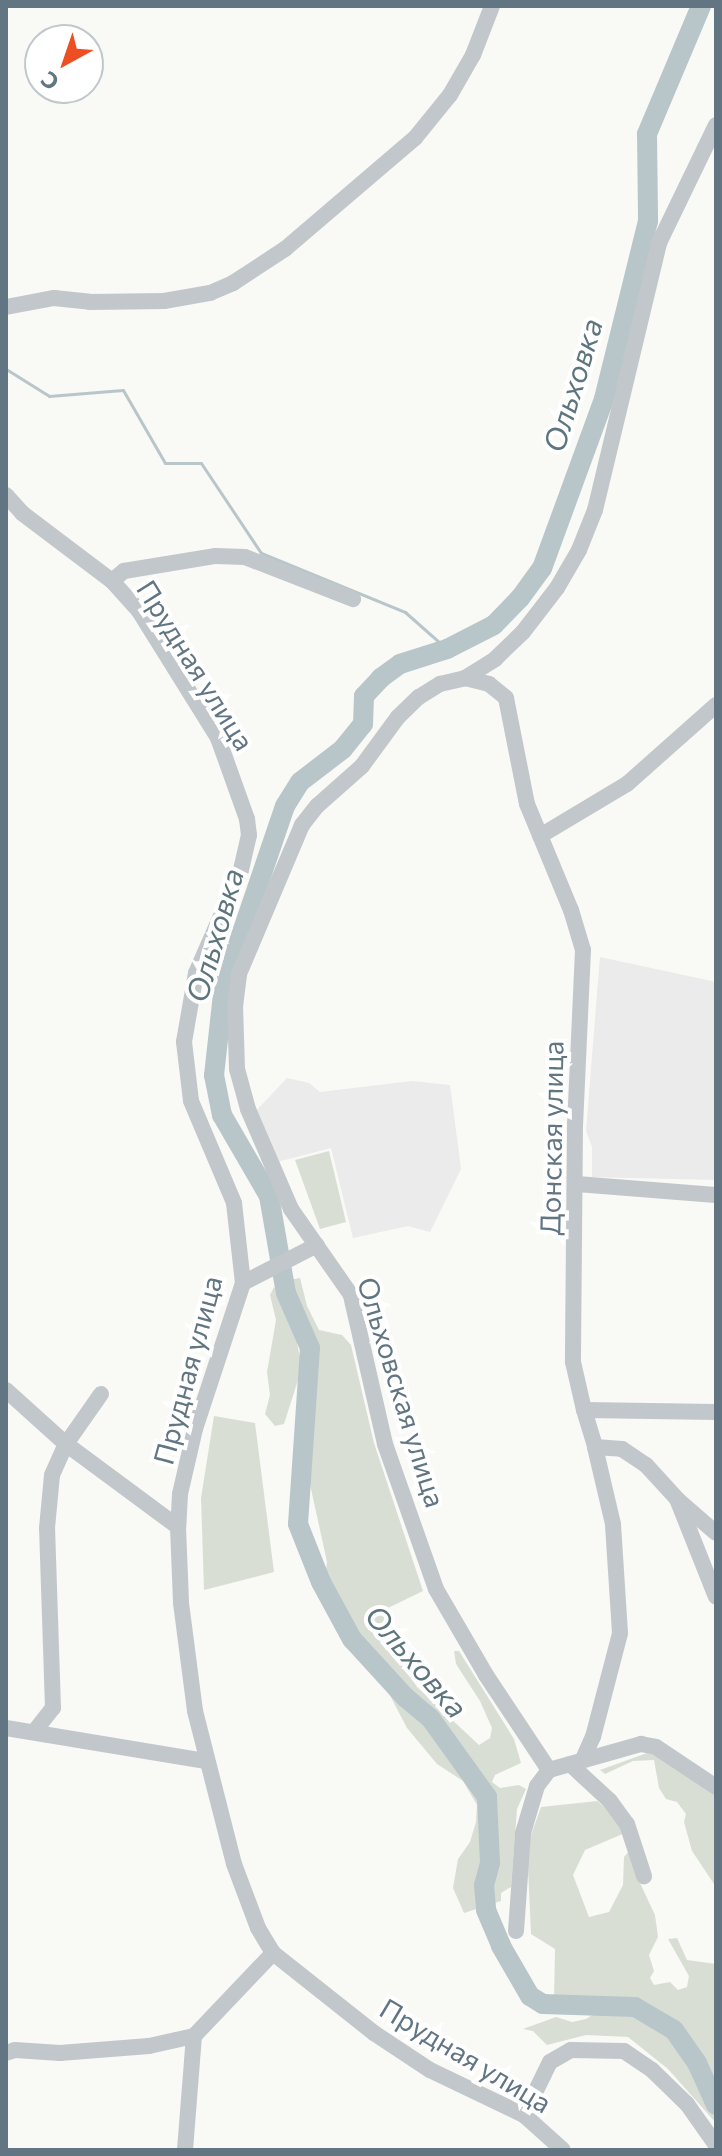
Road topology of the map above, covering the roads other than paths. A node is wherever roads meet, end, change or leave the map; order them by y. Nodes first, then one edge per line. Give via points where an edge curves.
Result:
1 (492, 6) edge
2 (716, 125) edge
3 (6, 307) edge
4 (6, 495) edge
5 (112, 581) junction
6 (353, 599) dead end
7 (465, 678) junction
8 (716, 705) edge
9 (540, 836) junction
10 (577, 1184) junction
11 (716, 1195) edge
12 (317, 1245) junction
13 (243, 1283) junction
14 (6, 1390) edge
15 (101, 1394) dead end
16 (584, 1410) junction
17 (716, 1412) edge
18 (66, 1444) junction
19 (595, 1447) junction
20 (677, 1499) junction
21 (178, 1527) junction
22 (716, 1533) edge
23 (716, 1597) edge
24 (6, 1728) edge
25 (34, 1732) junction
26 (206, 1761) junction
27 (577, 1762) junction
28 (549, 1770) junction
29 (716, 1787) edge
30 (644, 1876) dead end
31 (516, 1931) dead end
32 (273, 1953) junction
33 (194, 2036) junction
34 (6, 2053) edge
35 (524, 2115) junction
36 (716, 2145) edge
37 (185, 2150) edge
38 (563, 2150) edge

1 - 3 street via 473,55 433,119 323,218 246,275 188,298 54,298
2 - 7 street, Ольховская улица via 659,243 595,510 579,550 523,632
4 - 5 street, Прудная улица
5 - 6 street via 124,571 216,556 245,557
5 - 13 street, Прудная улица via 139,611 218,738 247,819 241,870 196,973 184,1042 191,1101 234,1203
7 - 9 street, Донская улица via 489,684 506,698 527,804
7 - 12 street, Ольховская улица via 419,697 362,766 302,825 239,974 236,1057 248,1109 291,1209
8 - 9 street via 627,784
9 - 10 street, Донская улица via 583,950
10 - 11 street
10 - 16 street, Донская улица via 573,1362
12 - 13 street
12 - 28 street, Ольховская улица via 351,1295 385,1444 436,1589
13 - 21 street, Прудная улица via 198,1418
14 - 18 street
15 - 18 street
16 - 17 street
16 - 19 street, Донская улица
18 - 21 street
18 - 25 street via 52,1475 47,1528 53,1708
19 - 20 street via 622,1449 646,1465
19 - 27 street, Донская улица via 613,1524 620,1633 593,1737
20 - 22 street
20 - 23 street
21 - 26 street, Прудная улица via 184,1632
24 - 25 street
25 - 26 street
26 - 32 street, Прудная улица via 234,1864
27 - 28 street
27 - 29 street via 641,1744 656,1747
27 - 30 street via 627,1824
28 - 31 street via 537,1786 523,1833
32 - 33 street
32 - 35 street, Прудная улица via 326,1998 430,2070
33 - 34 street via 149,2046
33 - 37 street
35 - 36 street via 550,2062 571,2050 624,2051 687,2104
35 - 38 street, Прудная улица

